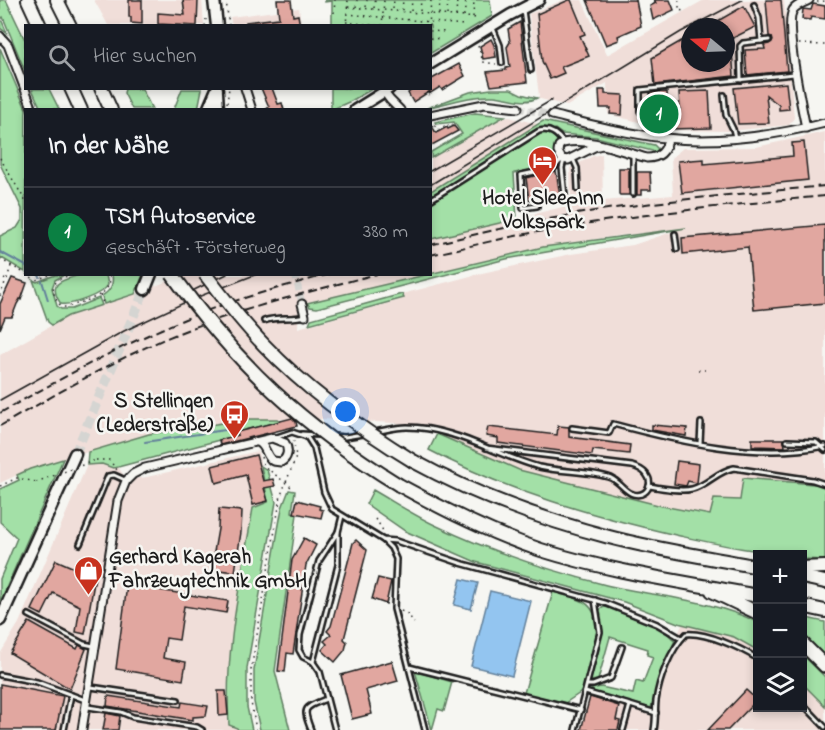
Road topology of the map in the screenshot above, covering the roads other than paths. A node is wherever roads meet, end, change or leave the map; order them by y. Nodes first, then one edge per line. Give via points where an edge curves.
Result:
1 (28, 0) edge
2 (57, 0) edge
3 (214, 0) edge
4 (539, 0) edge
5 (811, 0) edge
6 (754, 5) dead end
7 (523, 8) junction
8 (39, 24) edge
9 (69, 24) edge
10 (217, 24) edge
11 (492, 26) junction
12 (0, 36) edge
13 (769, 40) dead end
14 (760, 41) junction
15 (432, 63) edge
16 (502, 63) road end
17 (531, 70) dead end
18 (796, 74) junction
19 (741, 80) junction
20 (24, 87) edge
21 (25, 90) edge
22 (72, 90) edge
23 (102, 90) edge
24 (217, 90) edge
25 (217, 90) edge
26 (245, 90) edge
27 (387, 90) edge
28 (724, 95) dead end
29 (32, 108) edge
30 (80, 108) edge
31 (110, 108) edge
32 (209, 108) edge
33 (223, 108) edge
34 (251, 108) edge
35 (358, 108) edge
36 (398, 108) edge
37 (518, 108) tunnel mouth
38 (432, 115) edge
39 (552, 115) tunnel mouth
40 (825, 123) edge
41 (806, 128) junction
42 (664, 138) junction
43 (735, 139) junction
44 (563, 143) junction
45 (602, 146) junction
46 (633, 154) junction
47 (563, 159) junction
48 (573, 159) junction
49 (578, 189) dead end
50 (633, 194) dead end
51 (566, 196) dead end
52 (432, 199) edge
53 (537, 206) dead end
54 (675, 234) dead end
55 (677, 249) dead end
56 (150, 276) edge
57 (174, 276) edge
58 (207, 276) edge
59 (145, 289) tunnel mouth
60 (302, 304) tunnel mouth
61 (305, 316) joint
62 (264, 321) dead end
63 (701, 423) dead end
64 (572, 428) dead end
65 (303, 434) junction
66 (272, 438) junction
67 (787, 441) dead end
68 (258, 442) junction
69 (700, 443) junction
70 (823, 446) edge
71 (486, 448) junction
72 (825, 450) edge
73 (75, 454) tunnel mouth
74 (126, 481) junction
75 (825, 484) edge
76 (649, 486) junction
77 (342, 516) junction
78 (338, 532) junction
79 (383, 540) junction
80 (80, 544) dead end
81 (753, 566) edge
82 (825, 567) edge
83 (807, 568) edge
84 (807, 578) edge
85 (825, 582) edge
86 (695, 583) junction
87 (753, 595) edge
88 (595, 600) junction
89 (807, 607) edge
90 (753, 611) edge
91 (825, 611) edge
92 (29, 615) dead end
93 (0, 620) edge
94 (681, 638) junction
95 (96, 646) junction
96 (622, 647) dead end
97 (807, 648) edge
98 (756, 658) edge
99 (313, 662) junction
100 (825, 666) edge
101 (409, 667) junction
102 (0, 675) edge
103 (587, 685) junction
104 (89, 687) junction
105 (585, 692) junction
106 (71, 696) junction
107 (326, 699) junction
108 (178, 700) dead end
109 (86, 704) junction
110 (630, 705) junction
111 (807, 708) edge
112 (580, 710) junction
113 (656, 713) junction
114 (825, 727) edge
115 (64, 730) edge
116 (82, 730) edge
117 (202, 730) edge
118 (311, 730) edge
119 (335, 730) edge
120 (425, 730) edge
121 (575, 730) edge
122 (623, 730) edge
123 (654, 730) edge

1 - 8 highway
2 - 9 highway
3 - 10 main road
4 - 7 street
5 - 18 street via 792,12 789,41
6 - 14 lane
7 - 11 street
7 - 17 lane
11 - 15 street
11 - 16 lane
12 - 20 street via 8,45
13 - 14 lane
14 - 19 lane via 740,46
18 - 19 lane
18 - 41 street
19 - 42 lane via 640,90 640,111 660,127
21 - 29 street
22 - 30 highway
23 - 31 highway
24 - 33 main road
25 - 32 main road
26 - 34 street
27 - 35 street
27 - 36 street
28 - 43 lane via 726,116
37 - 38 street via 484,105
39 - 42 street
40 - 41 street
41 - 43 street
42 - 43 street
42 - 46 street via 664,151 656,157
44 - 45 street
44 - 47 street via 558,150
44 - 52 lane via 553,132 539,131
45 - 46 street
45 - 48 street
46 - 50 lane
47 - 48 street
47 - 51 lane
47 - 53 lane via 554,168 522,175 523,208
48 - 49 lane
54 - 55 lane
56 - 59 main road
57 - 86 highway, bridge via 220,338 285,404 327,438 399,485 541,550 606,568
58 - 81 highway, bridge via 280,362 340,413 413,461 476,492 572,526
60 - 61 street
61 - 62 lane
63 - 69 lane
64 - 69 lane via 609,433 613,424
65 - 66 lane via 292,432
65 - 71 lane via 345,437 406,427 441,431
65 - 77 lane via 314,448 327,502
66 - 68 street
66 - 68 street via 286,446 287,455 281,462 270,460
67 - 70 lane via 807,440
68 - 74 street via 145,468
69 - 70 lane via 787,451
70 - 72 lane
71 - 76 lane via 542,467 610,478 630,494 637,495
71 - 76 lane via 632,466 645,472
73 - 93 main road
74 - 80 lane via 110,475 106,478
74 - 95 street via 118,501
75 - 76 lane via 734,468 691,489
77 - 78 lane
77 - 79 lane
78 - 99 lane via 338,565
78 - 99 lane via 319,561 300,635 300,654
79 - 88 lane
79 - 101 lane via 396,559 394,612
82 - 83 highway
84 - 85 highway
86 - 87 highway
86 - 90 highway
88 - 94 lane via 657,624
88 - 103 lane via 600,632
89 - 91 highway
92 - 95 lane via 84,644
94 - 98 lane via 695,633
94 - 113 lane via 664,674
95 - 104 street
96 - 103 lane via 612,676
97 - 100 highway
99 - 107 lane via 320,672
101 - 112 lane
101 - 120 lane
102 - 106 lane via 37,682
103 - 105 lane
104 - 108 lane
104 - 109 street
105 - 110 lane
105 - 112 lane
106 - 109 lane
106 - 115 lane
107 - 118 lane via 305,709
107 - 119 lane
109 - 116 street
109 - 117 lane
110 - 113 lane
110 - 122 lane
111 - 114 lane
112 - 121 lane
113 - 123 lane

